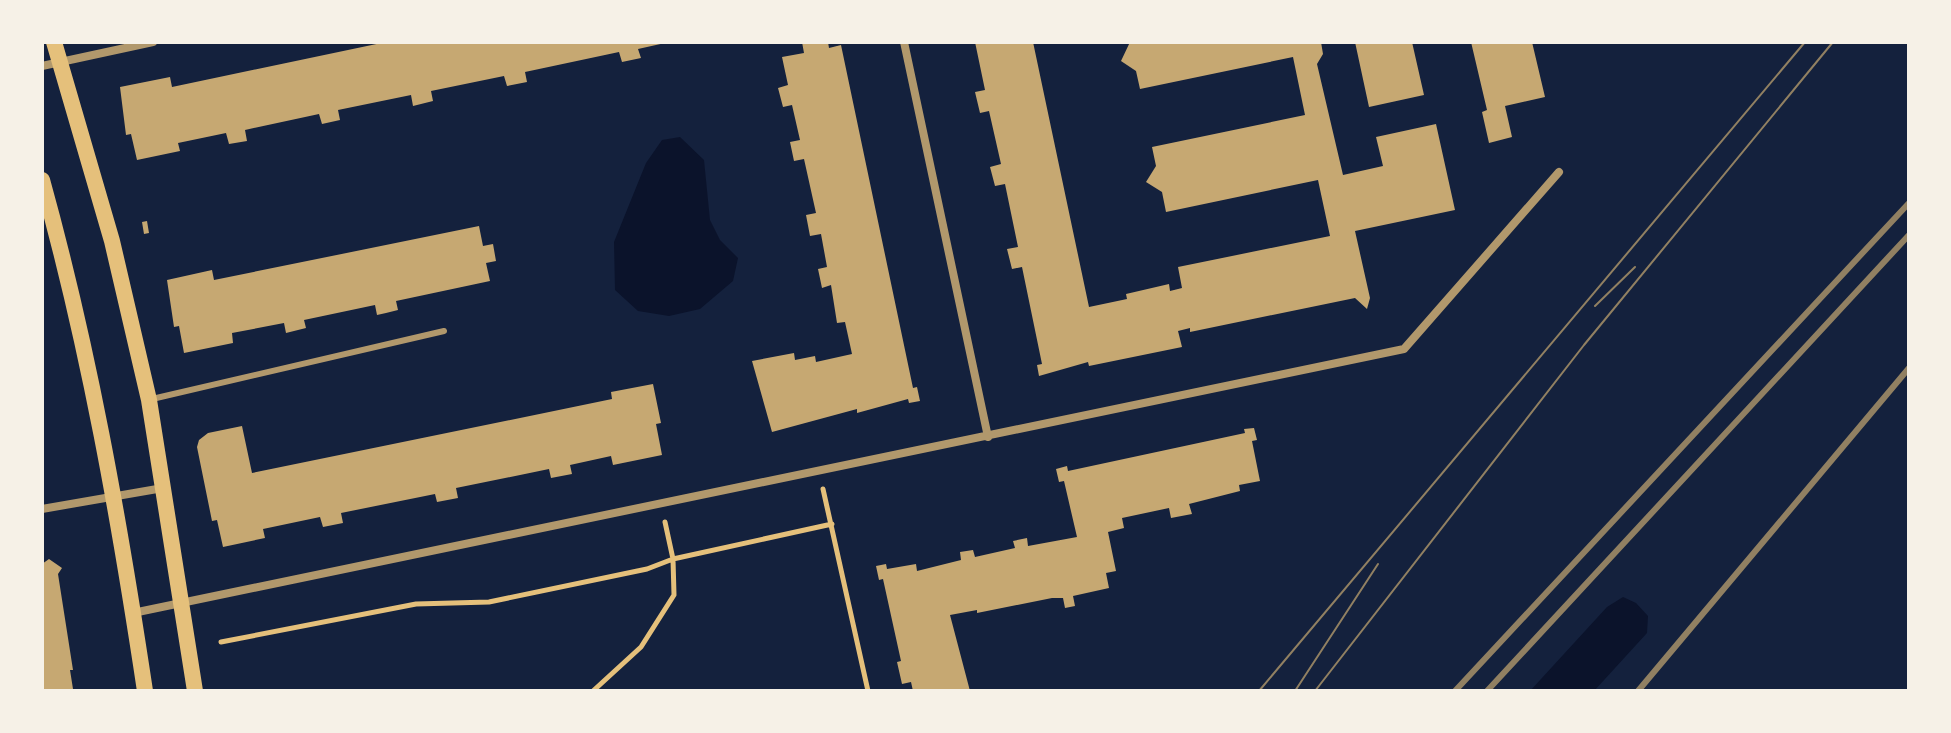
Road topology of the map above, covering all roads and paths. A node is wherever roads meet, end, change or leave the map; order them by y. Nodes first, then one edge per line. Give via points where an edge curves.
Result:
1 (54, 42) edge
2 (153, 42) edge
3 (904, 42) edge
4 (60, 61) junction
5 (42, 66) edge
6 (1559, 172) dead end
7 (42, 180) edge
8 (444, 331) dead end
9 (149, 400) junction
10 (988, 437) junction
11 (819, 473) junction
12 (163, 488) junction
13 (115, 496) junction
14 (662, 506) junction
15 (42, 509) edge
16 (832, 524) junction
17 (673, 559) junction
18 (181, 606) junction
19 (133, 613) junction
20 (221, 642) dead end
21 (145, 691) edge
22 (195, 691) edge
23 (593, 691) edge
24 (868, 691) edge

1 - 4 main road
2 - 4 street
3 - 10 street
4 - 5 street
4 - 9 main road via 112,241
6 - 10 street via 1404,349
7 - 13 main road via 81,325
8 - 9 lane
9 - 12 main road
10 - 11 street
11 - 14 street
11 - 16 path
12 - 13 street
12 - 18 main road
13 - 15 street
13 - 19 main road
14 - 17 path
14 - 18 street
16 - 17 path
16 - 24 path
17 - 20 path via 489,602 416,604
17 - 23 path via 674,595 641,647
18 - 19 street
18 - 22 main road
19 - 21 main road

